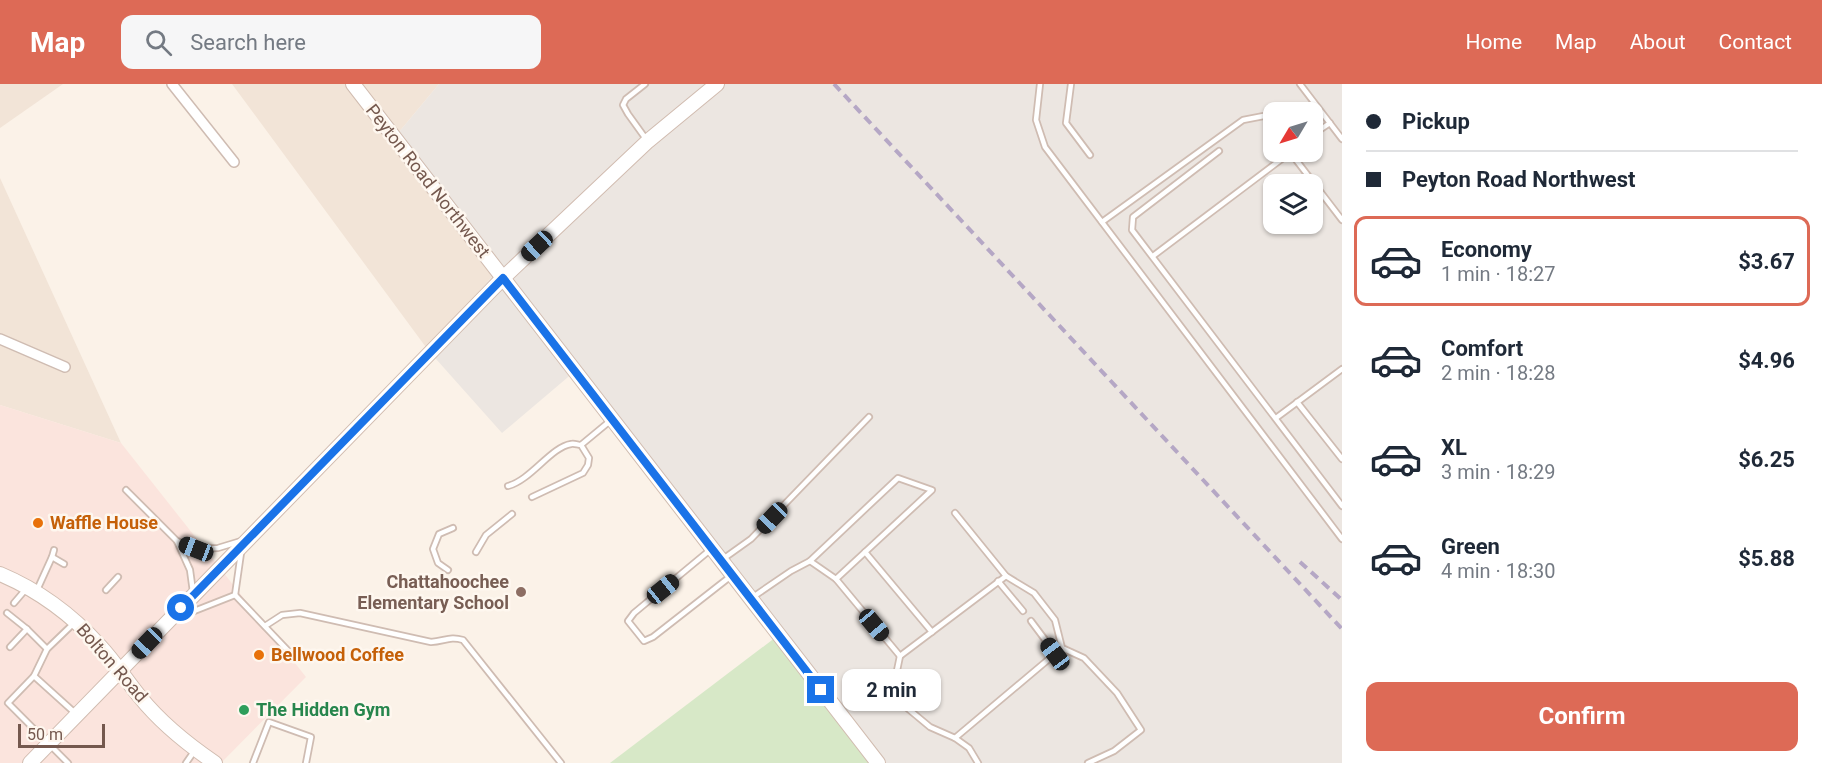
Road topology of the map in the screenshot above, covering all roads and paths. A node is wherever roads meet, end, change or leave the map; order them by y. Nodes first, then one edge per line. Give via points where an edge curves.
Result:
1 (172, 84) edge
2 (353, 84) edge
3 (645, 84) edge
4 (717, 84) edge
5 (1040, 84) edge
6 (1071, 84) edge
7 (1300, 84) edge
8 (1263, 116) edge
9 (1330, 123) junction
10 (1323, 128) edge
11 (1342, 139) edge
12 (648, 141) junction
13 (1219, 151) dead end
14 (1090, 155) dead end
15 (234, 162) dead end
16 (1278, 162) edge
17 (1298, 162) edge
18 (1342, 220) edge
19 (1102, 222) junction
20 (1153, 256) junction
21 (503, 278) junction
22 (0, 339) edge
23 (65, 367) dead end
24 (1342, 369) edge
25 (1298, 402) junction
26 (869, 417) dead end
27 (1276, 418) junction
28 (612, 419) junction
29 (581, 445) junction
30 (1342, 459) edge
31 (508, 486) dead end
32 (126, 490) dead end
33 (532, 497) dead end
34 (1342, 506) edge
35 (955, 513) dead end
36 (512, 514) dead end
37 (453, 528) dead end
38 (1342, 539) edge
39 (177, 541) junction
40 (245, 542) junction
41 (712, 549) junction
42 (54, 550) dead end
43 (476, 552) dead end
44 (866, 552) junction
45 (52, 557) junction
46 (721, 560) junction
47 (810, 561) junction
48 (64, 564) dead end
49 (448, 570) dead end
50 (0, 574) edge
51 (732, 575) junction
52 (1006, 576) junction
53 (118, 577) dead end
54 (836, 579) junction
55 (998, 581) junction
56 (31, 590) junction
57 (106, 590) dead end
58 (235, 595) junction
59 (193, 596) junction
60 (750, 598) junction
61 (14, 603) dead end
62 (1023, 611) dead end
63 (7, 613) dead end
64 (169, 621) junction
65 (1030, 621) dead end
66 (76, 622) junction
67 (265, 626) junction
68 (27, 629) junction
69 (932, 632) junction
70 (10, 646) dead end
71 (1062, 648) junction
72 (47, 649) junction
73 (1055, 654) junction
74 (900, 656) junction
75 (294, 657) dead end
76 (120, 671) junction
77 (34, 676) junction
78 (77, 715) junction
79 (955, 738) junction
80 (50, 743) junction
81 (196, 750) junction
82 (30, 763) edge
83 (68, 763) edge
84 (186, 763) edge
85 (215, 763) edge
86 (253, 763) edge
87 (306, 763) edge
88 (561, 763) edge
89 (878, 763) edge
90 (978, 763) edge
91 (1088, 763) edge

1 - 15 street
2 - 21 main road, Peyton Road Northwest
3 - 12 lane via 624,105
4 - 12 main road
5 - 19 lane via 1036,120 1045,147
6 - 14 lane via 1066,123
7 - 9 lane
8 - 19 lane via 1243,120
9 - 10 lane
9 - 11 lane
12 - 21 main road
13 - 20 lane via 1133,217 1132,230
16 - 20 lane
17 - 18 lane
19 - 38 lane
20 - 27 lane
21 - 28 main road, Peyton Road Northwest
21 - 40 main road
22 - 23 street
24 - 25 lane
25 - 27 lane
25 - 30 lane
26 - 46 lane via 751,539
27 - 34 lane
28 - 29 lane
28 - 41 main road, Peyton Road Northwest
29 - 31 lane via 570,444 555,452 518,483
29 - 33 lane via 589,458 583,473
32 - 39 lane
35 - 52 lane
36 - 43 lane via 486,535
37 - 49 lane via 439,534 433,549 438,563
39 - 40 lane via 196,549
39 - 59 lane via 190,570
40 - 58 lane
40 - 59 main road
41 - 46 main road, Peyton Road Northwest
41 - 51 lane via 628,621 644,641 654,637
42 - 45 lane
44 - 47 lane via 932,490 897,478
44 - 54 lane
44 - 69 lane
45 - 48 lane
45 - 56 lane
46 - 51 main road, Peyton Road Northwest
47 - 54 lane
47 - 60 lane
50 - 56 main road, Bolton Road
51 - 60 main road, Peyton Road Northwest
52 - 55 lane
52 - 71 lane via 1034,593 1055,620
53 - 57 lane
54 - 74 lane
55 - 62 lane
55 - 69 lane
56 - 61 lane
56 - 66 main road, Bolton Road
58 - 64 lane
58 - 67 lane
59 - 64 main road
60 - 89 main road, Peyton Road Northwest
63 - 68 lane
64 - 76 main road
65 - 73 lane
66 - 72 lane
66 - 76 main road, Bolton Road
67 - 75 lane
67 - 88 lane via 282,615 300,614 431,642 453,637 463,640
68 - 70 lane
68 - 72 lane
69 - 74 lane
71 - 73 lane
71 - 91 lane via 1084,658 1117,693 1141,729 1114,752
72 - 77 lane
73 - 79 lane
74 - 79 lane via 894,686 906,707 930,727
76 - 78 main road
76 - 81 main road, Bolton Road via 162,720
77 - 78 lane
77 - 80 lane via 8,703
78 - 80 main road
79 - 90 lane via 969,748
80 - 82 main road
80 - 83 lane
81 - 84 lane
81 - 85 main road, Bolton Road
86 - 87 lane via 268,722 311,737

